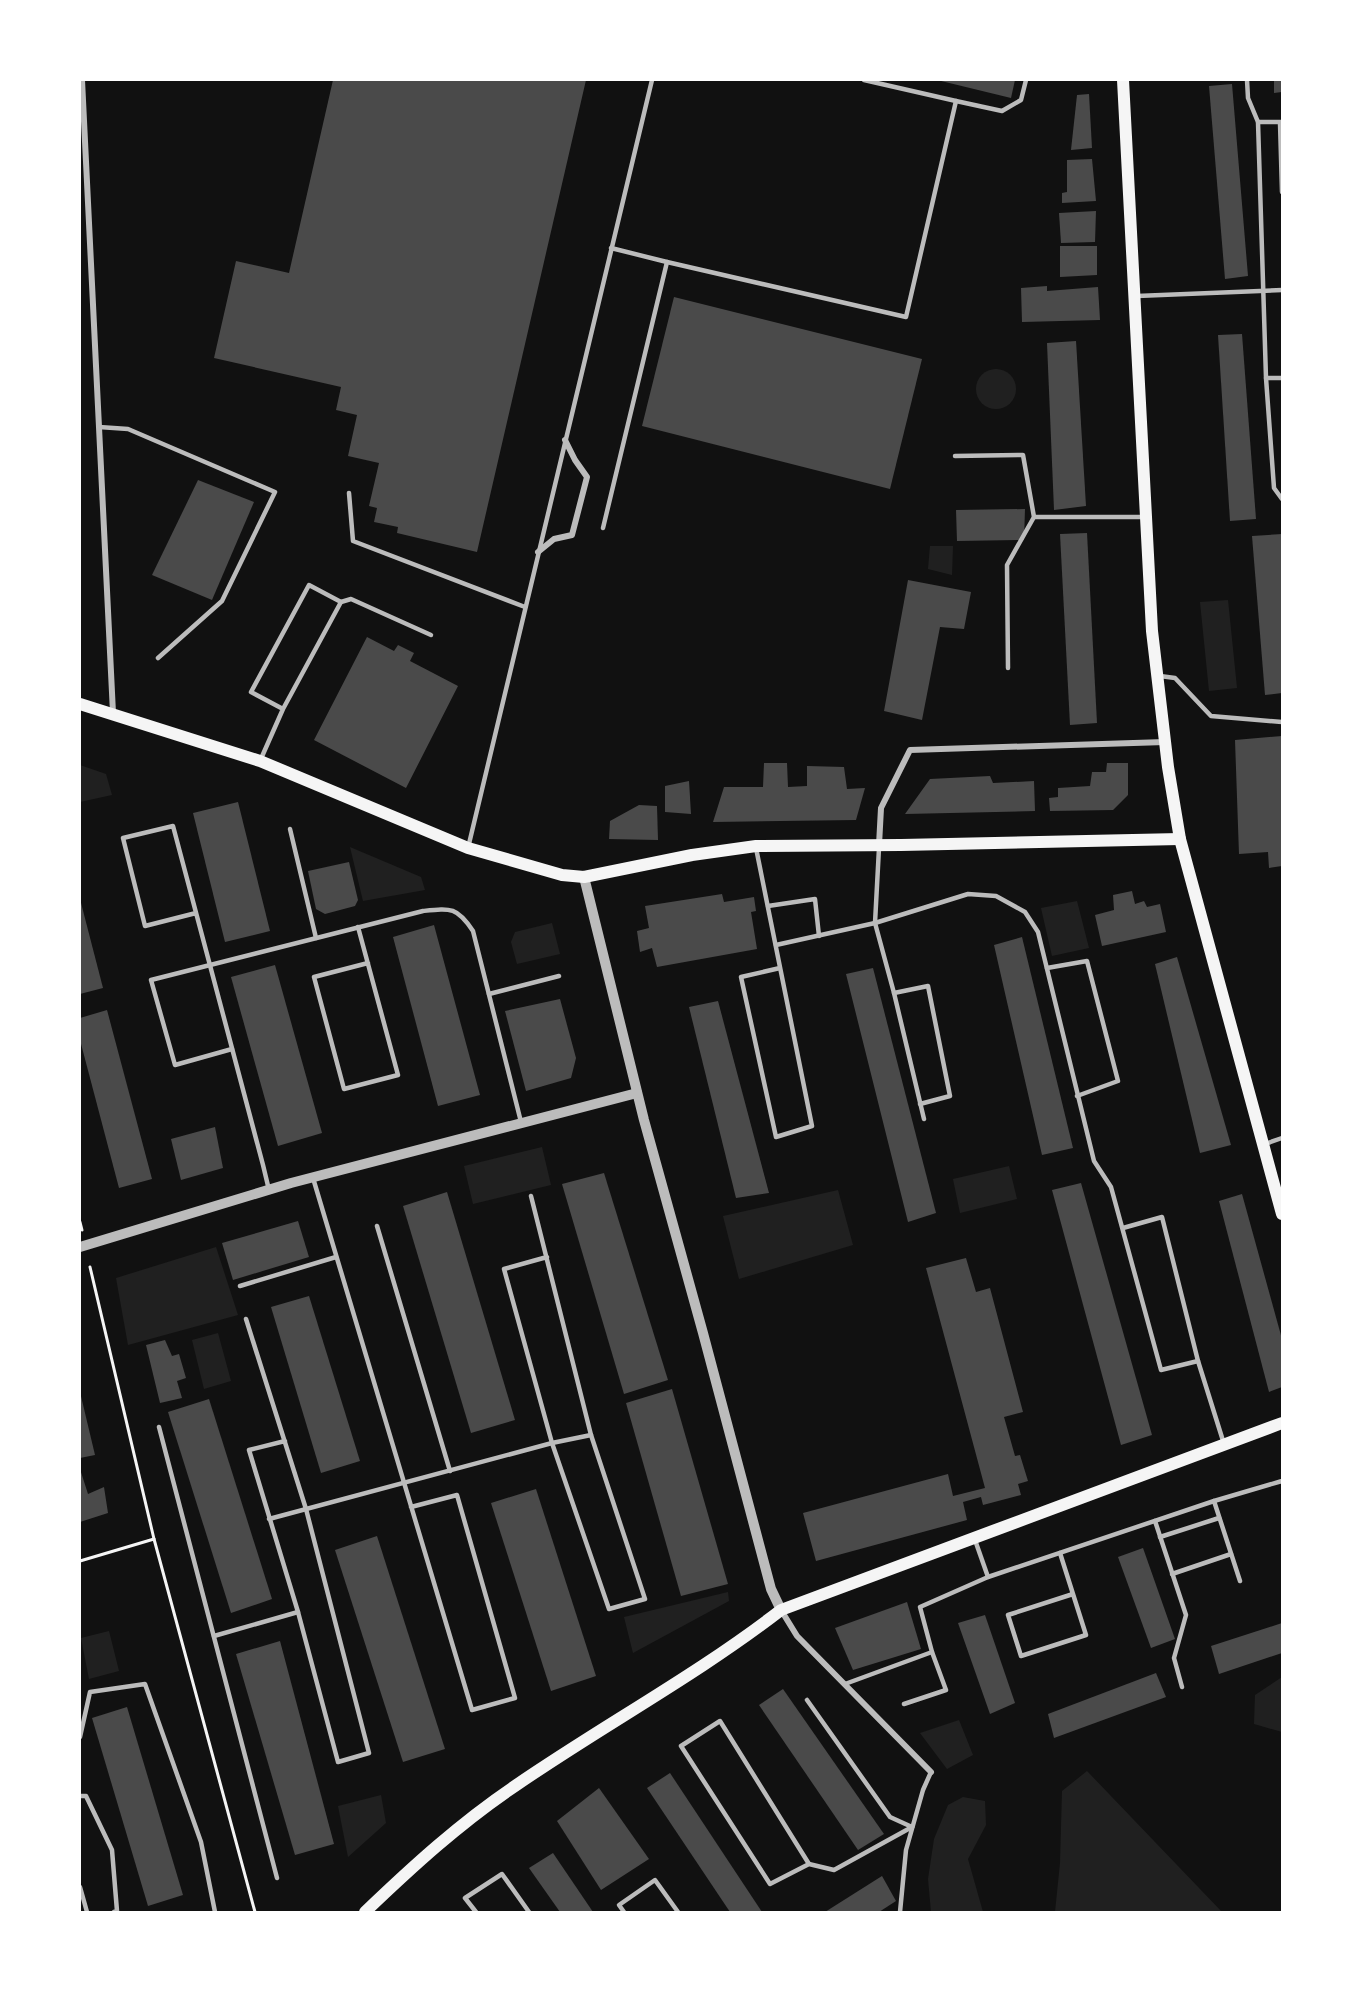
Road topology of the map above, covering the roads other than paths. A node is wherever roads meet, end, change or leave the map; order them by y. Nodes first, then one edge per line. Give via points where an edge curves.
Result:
1 (82, 80) edge
2 (652, 80) edge
3 (864, 80) edge
4 (1026, 80) edge
5 (1123, 80) edge
6 (1247, 80) edge
7 (956, 101) junction
8 (1258, 122) junction
9 (1281, 122) edge
10 (1282, 192) edge
11 (611, 248) junction
12 (667, 262) junction
13 (1282, 290) edge
14 (1262, 291) junction
15 (1134, 297) junction
16 (1266, 378) junction
17 (1282, 378) edge
18 (99, 427) junction
19 (565, 440) junction
20 (955, 456) dead end
21 (349, 493) dead end
22 (1282, 499) edge
23 (1034, 517) junction
24 (1146, 517) junction
25 (603, 528) dead end
26 (538, 552) junction
27 (341, 602) junction
28 (525, 607) junction
29 (430, 635) dead end
30 (158, 658) dead end
31 (1008, 668) dead end
32 (1157, 676) junction
33 (80, 704) edge
34 (283, 710) junction
35 (112, 713) junction
36 (1282, 722) edge
37 (1165, 742) junction
38 (260, 761) junction
39 (290, 829) dead end
40 (1180, 839) junction
41 (879, 845) junction
42 (756, 846) junction
43 (468, 848) junction
44 (584, 877) junction
45 (768, 906) junction
46 (196, 913) junction
47 (875, 923) junction
48 (358, 927) junction
49 (819, 936) junction
50 (316, 938) junction
51 (776, 945) junction
52 (368, 963) junction
53 (210, 965) junction
54 (780, 968) junction
55 (1047, 968) junction
56 (559, 976) dead end
57 (894, 993) junction
58 (489, 994) junction
59 (232, 1049) junction
60 (637, 1093) junction
61 (1077, 1096) junction
62 (920, 1104) junction
63 (924, 1119) dead end
64 (521, 1122) junction
65 (1282, 1138) edge
66 (1263, 1145) junction
67 (313, 1178) junction
68 (269, 1191) junction
69 (531, 1196) dead end
70 (1282, 1214) edge
71 (376, 1226) dead end
72 (1124, 1228) junction
73 (80, 1247) edge
74 (336, 1257) junction
75 (547, 1257) junction
76 (240, 1286) dead end
77 (246, 1319) dead end
78 (1198, 1361) junction
79 (1282, 1423) edge
80 (159, 1427) dead end
81 (591, 1435) junction
82 (285, 1441) junction
83 (552, 1443) junction
84 (1224, 1444) junction
85 (450, 1471) junction
86 (1282, 1481) edge
87 (404, 1483) junction
88 (1214, 1502) junction
89 (411, 1507) junction
90 (306, 1509) junction
91 (1220, 1518) junction
92 (269, 1519) junction
93 (1155, 1521) junction
94 (974, 1537) junction
95 (1160, 1537) junction
96 (1060, 1553) junction
97 (1231, 1554) junction
98 (1172, 1574) junction
99 (987, 1577) junction
100 (1240, 1581) dead end
101 (1073, 1594) junction
102 (781, 1610) junction
103 (298, 1612) junction
104 (214, 1636) junction
105 (932, 1652) junction
106 (845, 1684) junction
107 (1182, 1687) dead end
108 (807, 1700) dead end
109 (904, 1704) dead end
110 (80, 1737) edge
111 (931, 1772) joint
112 (80, 1796) edge
113 (912, 1827) junction
114 (809, 1864) junction
115 (277, 1878) dead end
116 (80, 1889) edge
117 (87, 1912) edge
118 (114, 1912) edge
119 (215, 1912) edge
120 (365, 1912) edge
121 (476, 1912) edge
122 (529, 1912) edge
123 (624, 1912) edge
124 (678, 1912) edge
125 (900, 1912) edge

1 - 18 street
2 - 11 lane
3 - 7 lane
4 - 7 lane via 1021,100 1002,111
5 - 15 main road
6 - 8 lane via 1248,98
7 - 12 lane via 906,317
8 - 9 lane
8 - 14 lane
9 - 10 lane
11 - 12 lane
11 - 19 lane
12 - 25 lane
13 - 14 lane
14 - 15 lane
14 - 16 lane
15 - 24 main road
16 - 17 lane
16 - 22 lane via 1274,488
18 - 30 lane via 128,429 275,492 222,601
18 - 35 street
19 - 26 lane
19 - 26 street via 587,477 572,535 554,539
20 - 23 lane via 1023,455
21 - 28 lane via 353,541
23 - 24 lane
23 - 31 lane via 1007,565
24 - 32 main road
26 - 28 lane
27 - 29 lane via 351,599
27 - 34 lane
27 - 34 lane via 309,585 251,692
28 - 43 lane
32 - 36 lane via 1175,678 1211,716
32 - 37 main road
33 - 35 main road
34 - 38 lane
35 - 38 main road
37 - 40 main road
37 - 41 street via 910,750 881,808
38 - 43 main road
39 - 50 lane
40 - 41 main road
40 - 66 main road
41 - 42 main road
41 - 47 lane
42 - 44 main road
42 - 45 lane
43 - 44 main road via 552,873
44 - 60 street
45 - 49 lane via 815,899
45 - 51 lane
46 - 46 lane via 173,826 123,838 145,926
46 - 53 lane
47 - 49 lane
47 - 55 lane via 968,894 996,896 1025,912 1038,932
47 - 57 lane
48 - 50 lane
48 - 52 lane
48 - 58 lane via 423,911 457,911 473,931
49 - 51 lane
50 - 53 lane
51 - 54 lane
52 - 52 lane via 398,1075 344,1089 314,977
53 - 59 lane
53 - 59 lane via 151,980 175,1065
54 - 54 lane via 812,1126 776,1137 741,977
55 - 61 lane
55 - 61 lane via 1087,961 1118,1081
56 - 58 lane
57 - 62 lane
57 - 62 lane via 928,986 950,1096
58 - 64 lane
59 - 68 lane
60 - 64 street
60 - 102 street via 771,1589
61 - 72 lane via 1094,1161 1111,1187
62 - 63 lane
64 - 67 street
65 - 66 lane
66 - 70 main road
67 - 68 street
67 - 74 lane
68 - 73 street
69 - 75 lane
71 - 85 lane
72 - 78 lane via 1161,1370
72 - 78 lane via 1162,1217
74 - 76 lane
74 - 87 lane
75 - 81 lane
75 - 83 lane via 504,1269
77 - 82 lane
78 - 84 lane
79 - 84 main road
80 - 104 lane
81 - 83 lane
81 - 83 lane via 645,1599 609,1608
82 - 90 lane
82 - 92 lane via 249,1450
83 - 85 lane
84 - 94 main road
85 - 87 lane
86 - 88 lane
87 - 89 lane
87 - 90 lane
88 - 91 lane
88 - 93 lane
89 - 89 lane via 472,1710 515,1698 457,1495
90 - 92 lane
90 - 103 lane via 369,1753 338,1762
91 - 95 lane
91 - 97 lane
92 - 103 lane
93 - 95 lane
93 - 96 lane
94 - 99 lane
94 - 102 main road
95 - 98 lane
96 - 99 lane
96 - 101 lane
97 - 98 lane
97 - 100 lane
98 - 107 lane via 1186,1615 1174,1658
99 - 105 lane via 920,1607
101 - 101 lane via 1086,1635 1021,1656 1008,1615
102 - 106 street via 797,1636
102 - 120 main road via 637,1709 514,1786 434,1847
103 - 104 lane
104 - 115 lane
105 - 106 lane
105 - 109 lane via 946,1690
106 - 111 street
108 - 113 lane via 890,1817
110 - 119 lane via 90,1692 145,1684 201,1842
111 - 113 lane
112 - 118 lane via 86,1796 112,1850 117,1911
113 - 114 lane via 834,1870
113 - 125 lane
114 - 114 lane via 770,1884 681,1746 720,1721
116 - 117 lane
121 - 122 lane via 465,1898 502,1874
123 - 124 lane via 619,1905 655,1880

